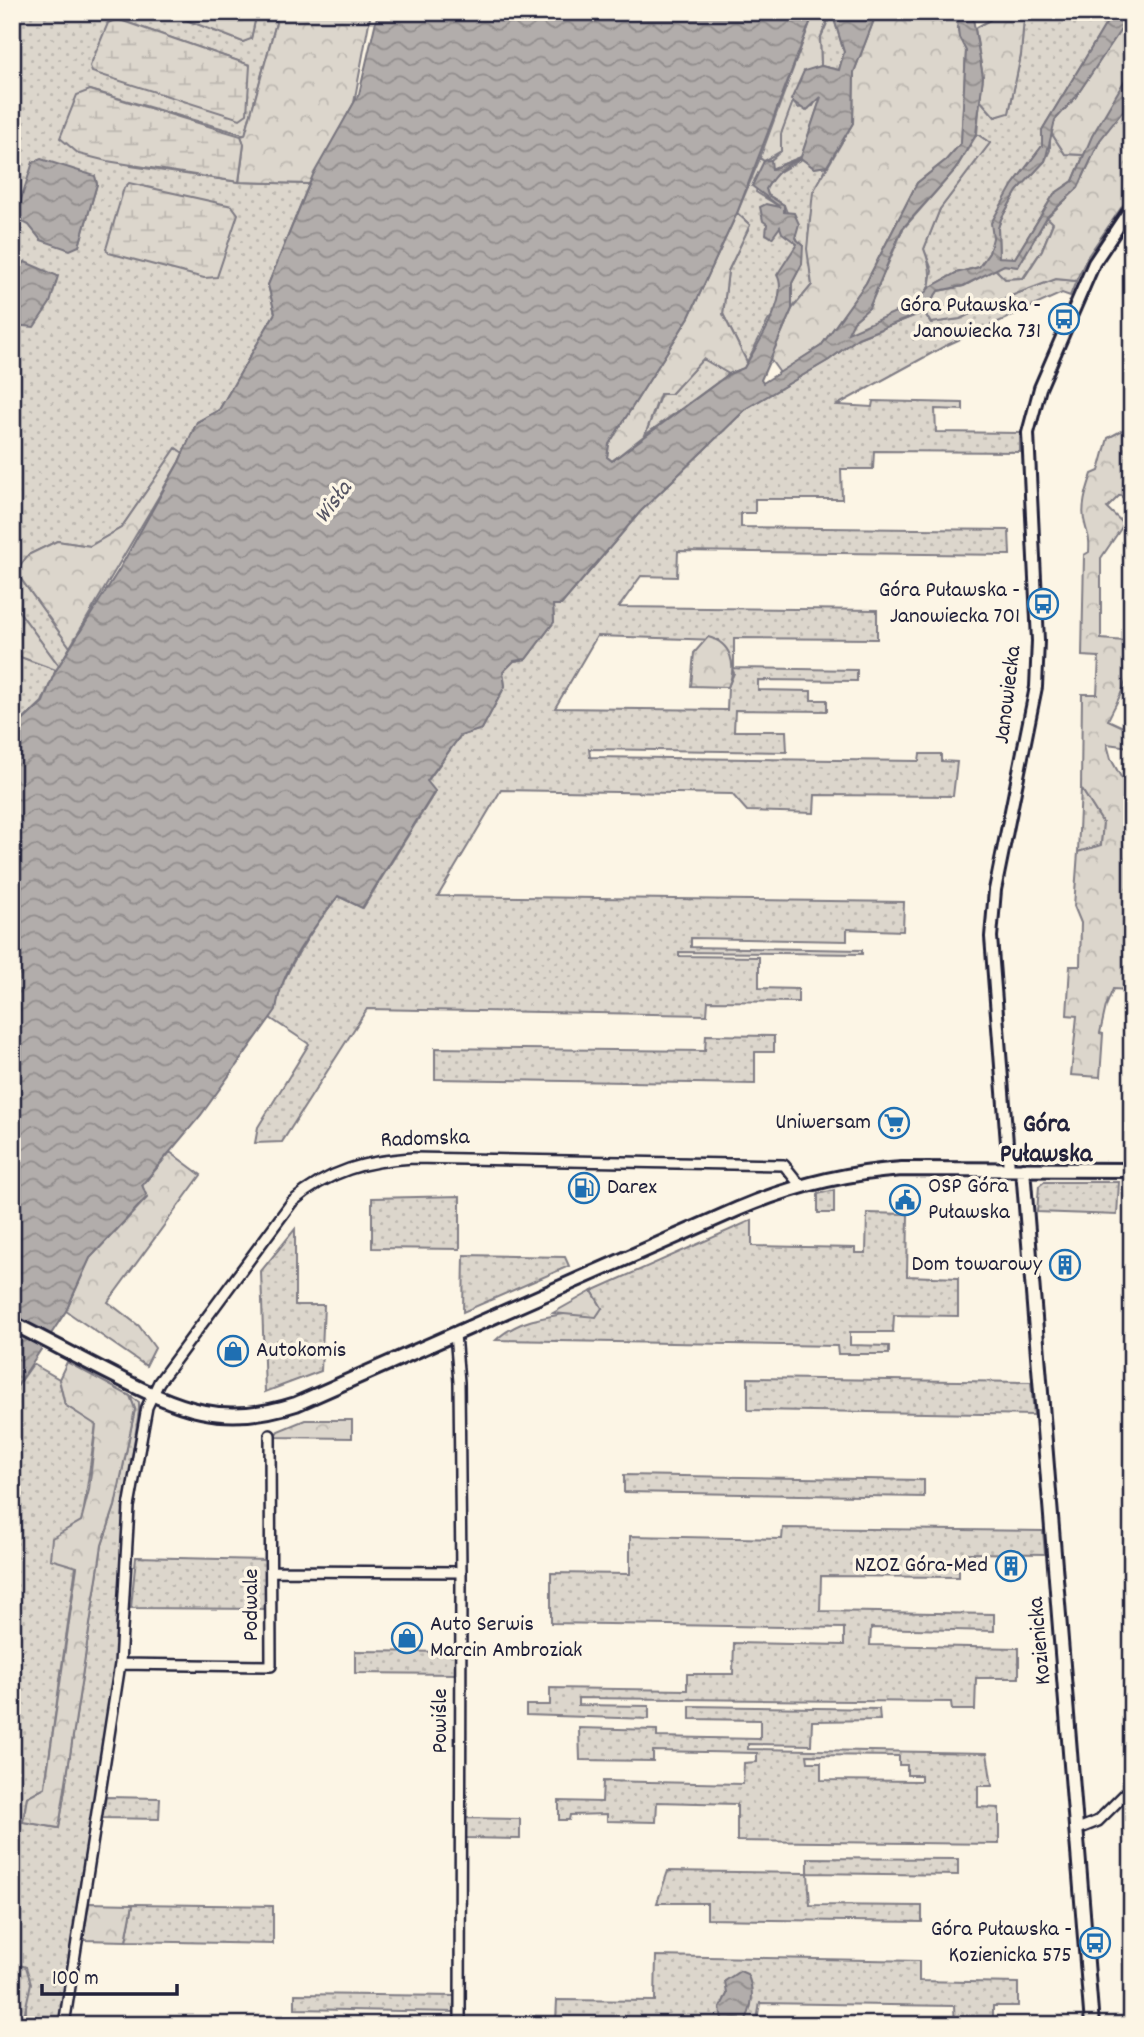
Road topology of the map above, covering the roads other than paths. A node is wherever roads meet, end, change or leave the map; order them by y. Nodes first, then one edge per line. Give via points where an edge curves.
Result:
1 (1132, 206) edge
2 (1009, 1169) junction
3 (1024, 1170) junction
4 (1132, 1170) edge
5 (800, 1185) junction
6 (12, 1323) edge
7 (455, 1334) junction
8 (152, 1395) junction
9 (270, 1435) dead end
10 (271, 1571) junction
11 (461, 1572) junction
12 (121, 1664) junction
13 (1132, 1787) edge
14 (1078, 1829) junction
15 (64, 2025) edge
16 (460, 2025) edge
17 (1092, 2025) edge

1 - 2 street, Janowiecka via 1094,263 1040,387 1028,433 1036,687 992,920
2 - 3 main road
2 - 5 main road via 865,1171
3 - 4 main road
3 - 14 main road, Kozienicka
5 - 7 main road
5 - 8 street, Radomska via 784,1165 414,1158 346,1168 313,1184 292,1202
6 - 8 main road
7 - 8 main road via 296,1404 259,1414 202,1413
7 - 11 street, Powiśle
8 - 12 street via 129,1507
9 - 10 street, Podwale
10 - 11 street
10 - 12 street, Podwale via 271,1666
11 - 16 street, Powiśle
12 - 15 street
13 - 14 street via 1098,1821
14 - 17 main road, Kozienicka

